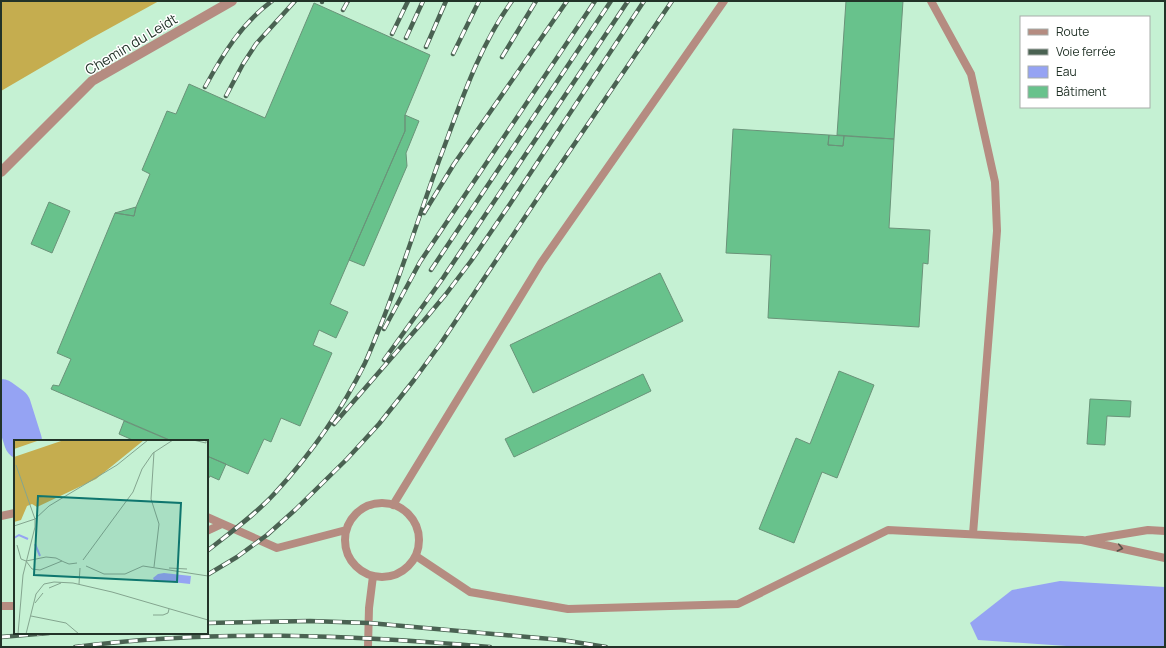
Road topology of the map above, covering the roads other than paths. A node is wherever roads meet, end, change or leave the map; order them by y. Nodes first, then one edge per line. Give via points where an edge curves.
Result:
1 (232, 1) edge
2 (724, 1) edge
3 (931, 1) edge
4 (1, 172) edge
5 (393, 505) junction
6 (14, 513) edge
7 (1, 516) edge
8 (208, 517) edge
9 (222, 524) junction
10 (346, 530) junction
11 (1165, 530) edge
12 (208, 531) edge
13 (973, 534) junction
14 (1082, 540) junction
15 (416, 556) junction
16 (1165, 558) edge
17 (373, 576) junction
18 (1, 606) edge
19 (14, 606) edge
20 (368, 647) edge

1 - 4 street, Chemin du Leidt via 92,81
2 - 5 lane via 541,263
3 - 13 lane via 971,74 996,182 997,231
5 - 10 lane via 370,505 351,519
5 - 15 lane via 404,510 418,530
6 - 7 lane
8 - 9 lane
9 - 10 lane via 277,548
9 - 12 lane
10 - 17 lane via 344,542 347,554 362,572
11 - 14 lane via 1148,530
13 - 14 lane
13 - 15 lane via 888,530 738,604 568,609 470,592
14 -> 16 lane
15 - 17 lane via 409,566 398,574 386,578
17 - 20 lane
18 - 19 lane

